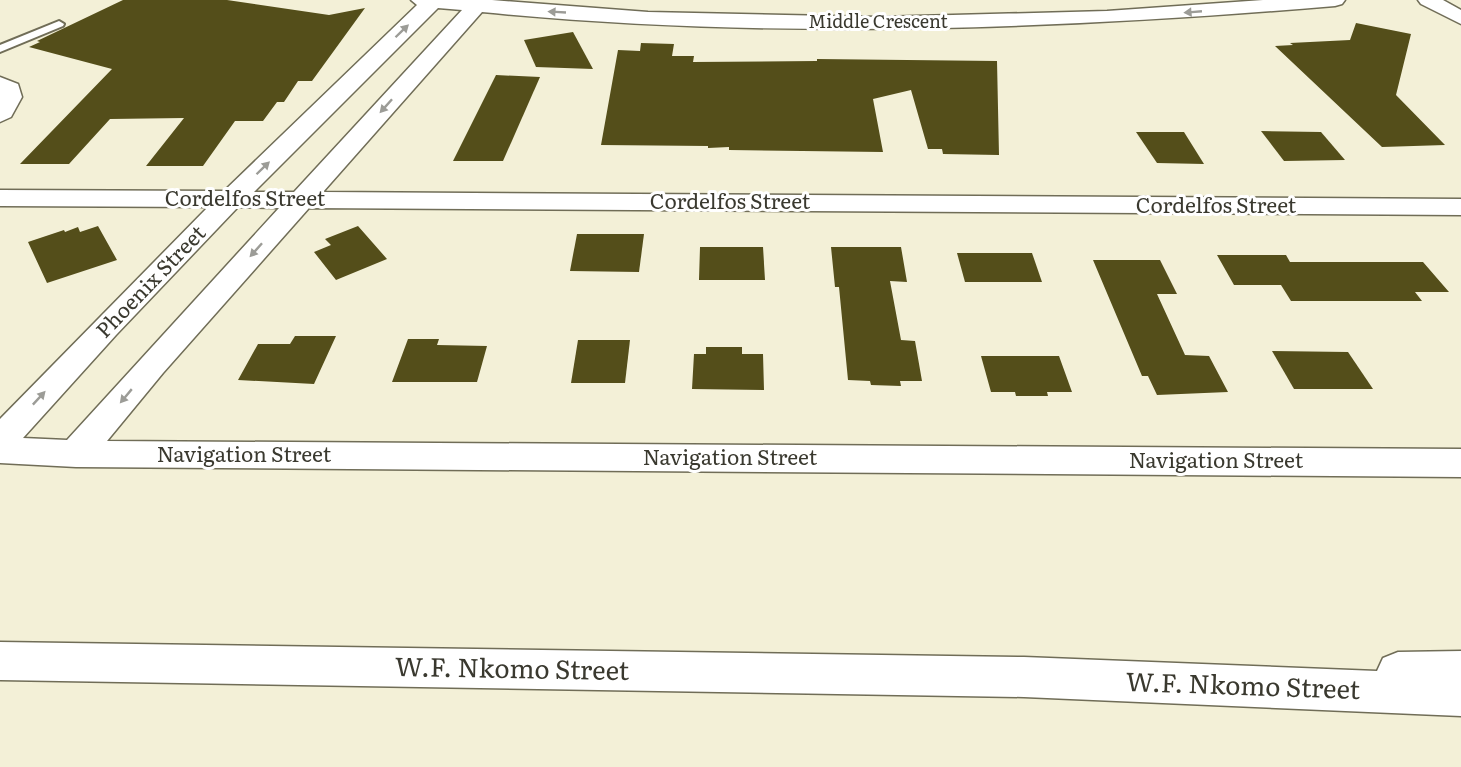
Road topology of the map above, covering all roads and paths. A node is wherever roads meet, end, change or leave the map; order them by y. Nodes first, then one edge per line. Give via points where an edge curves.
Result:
1 (429, 0) edge
2 (589, 0) edge
3 (1160, 0) edge
4 (1335, 0) edge
5 (1428, 0) edge
6 (480, 2) edge
7 (1461, 18) edge
8 (47, 20) dead end
9 (59, 24) dead end
10 (0, 41) edge
11 (0, 49) edge
12 (0, 84) edge
13 (0, 115) edge
14 (0, 198) edge
15 (232, 198) junction
16 (302, 199) junction
17 (1461, 207) edge
18 (0, 441) edge
19 (0, 450) edge
20 (76, 454) junction
21 (1461, 462) edge
22 (0, 661) edge
23 (1461, 671) edge
24 (1024, 677) junction
25 (1461, 695) edge

1 - 6 street, Middle Crescent
15 -> 1 street, Phoenix Street
2 - 3 street, Middle Crescent via 828,9
4 -> 6 street, Middle Crescent via 1136,16 880,23 656,18
5 - 7 street
6 -> 16 street
8 - 10 lane
9 - 11 lane
12 - 13 street via 10,89 12,95
14 - 15 street, Cordelfos Street
15 - 16 street, Cordelfos Street
18 -> 15 street, Phoenix Street
16 - 17 street, Cordelfos Street
16 -> 20 street
19 - 20 street, Navigation Street
20 - 21 street, Navigation Street
22 - 24 street, W.F. Nkomo Street
23 - 24 street, W.F. Nkomo Street
24 - 25 street, W.F. Nkomo Street

